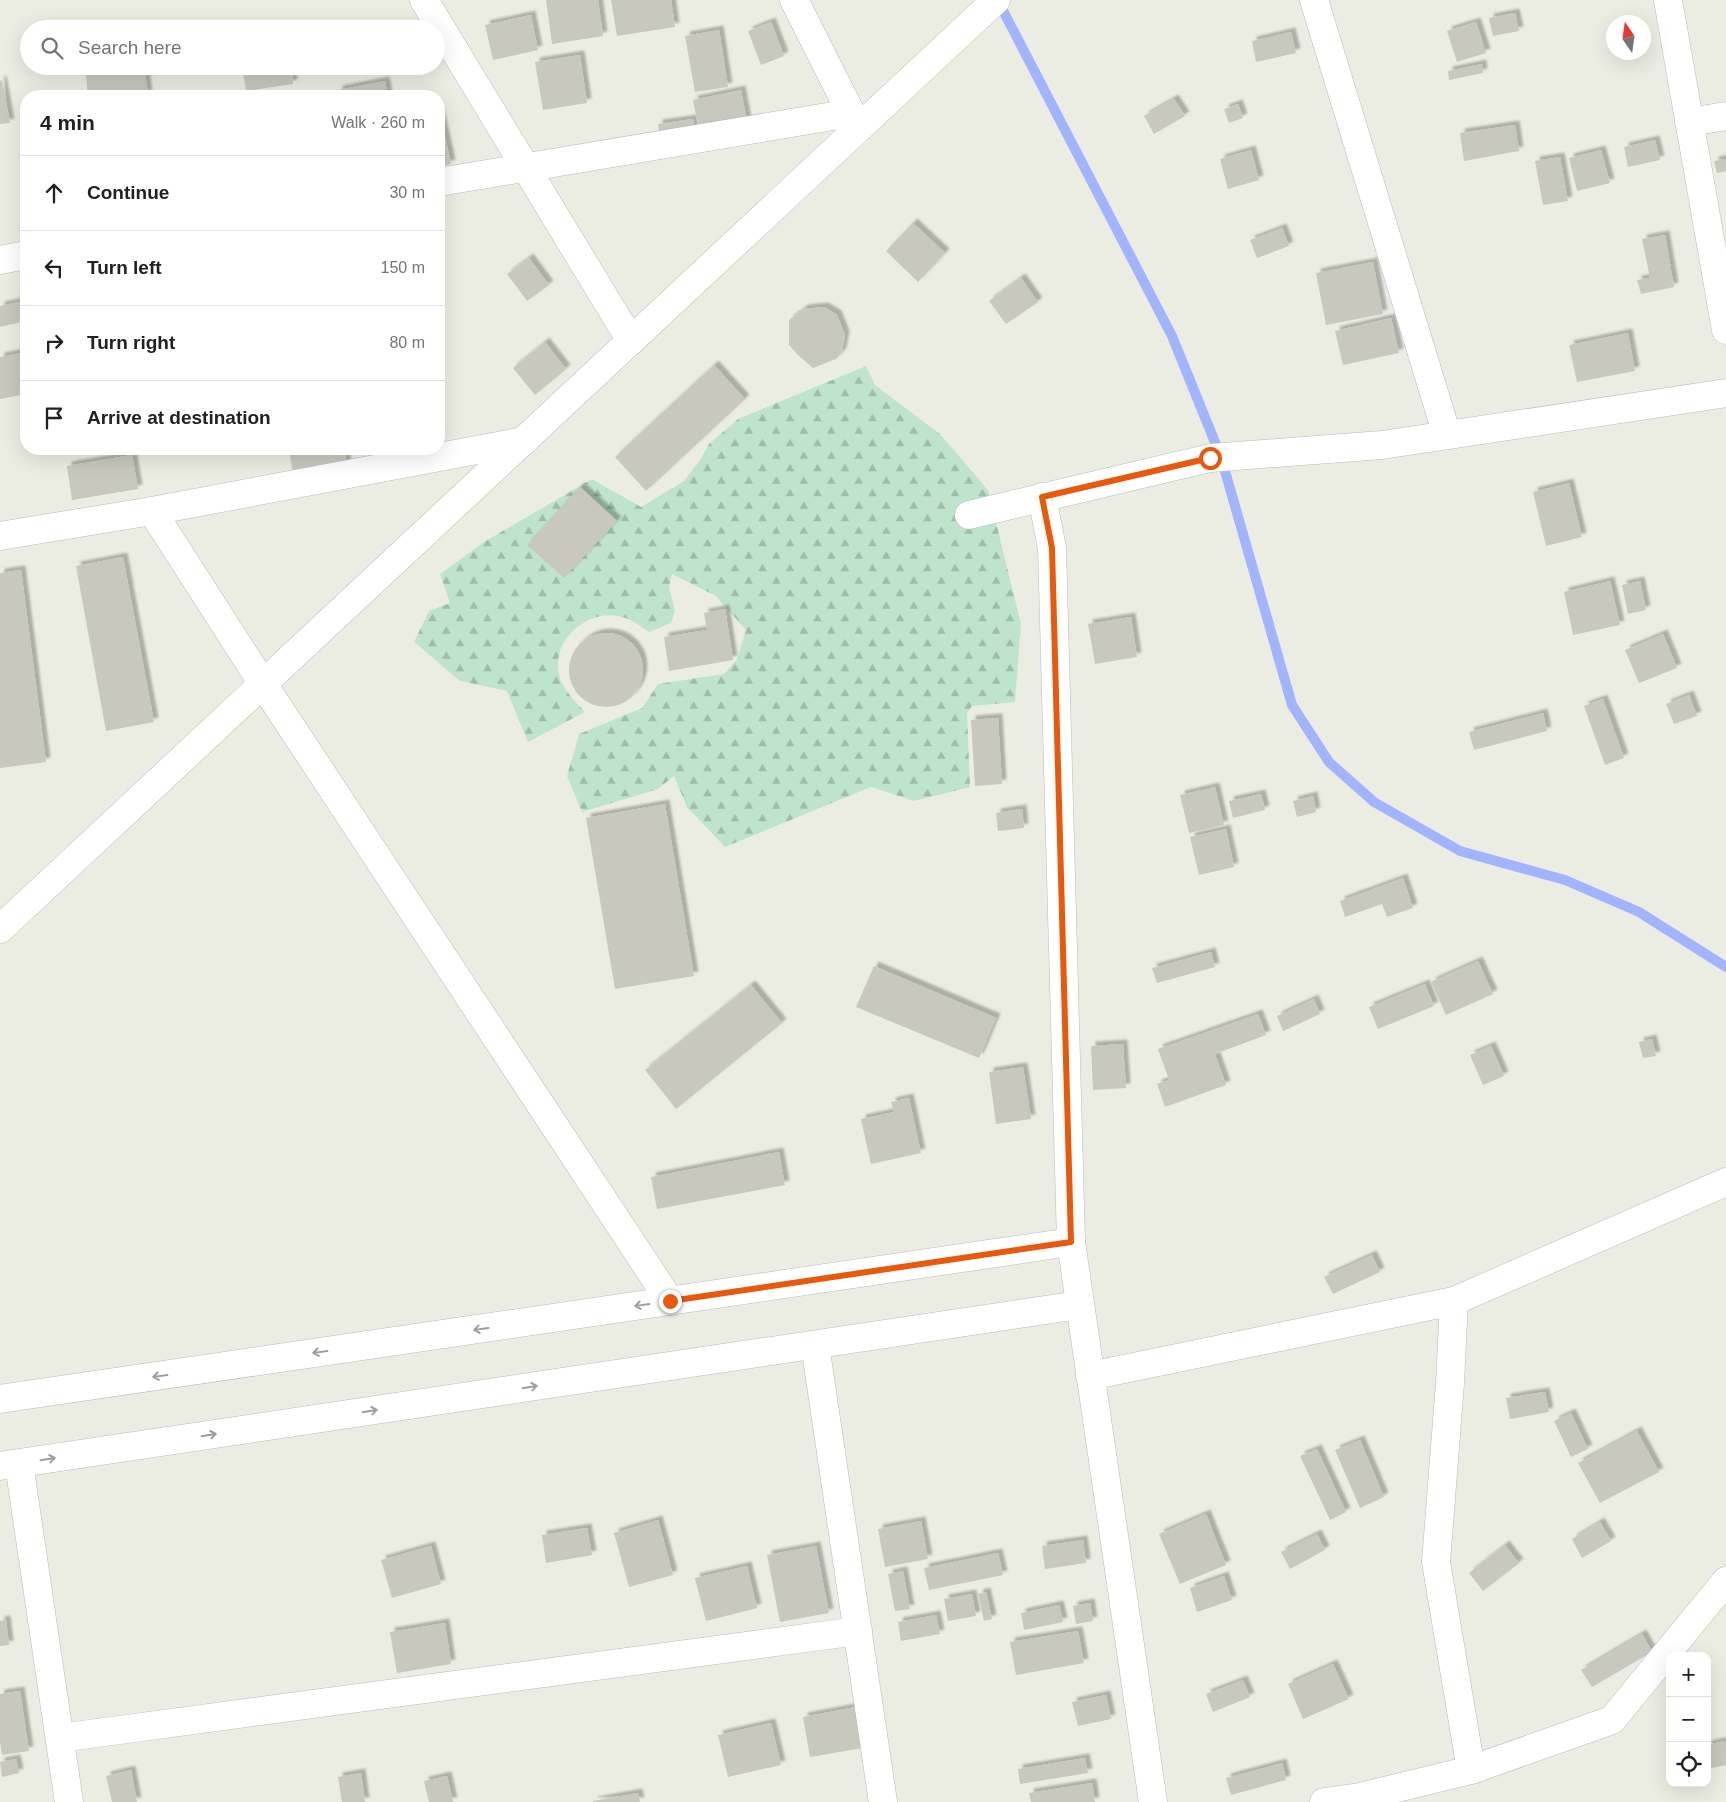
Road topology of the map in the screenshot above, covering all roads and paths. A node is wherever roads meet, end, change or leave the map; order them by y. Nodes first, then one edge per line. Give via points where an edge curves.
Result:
1 (424, 0) edge
2 (794, 0) edge
3 (996, 0) edge
4 (1314, 0) edge
5 (1668, 0) edge
6 (436, 20) edge
7 (445, 34) edge
8 (1726, 116) edge
9 (854, 122) junction
10 (1689, 122) junction
11 (526, 167) junction
12 (445, 181) edge
13 (20, 256) edge
14 (0, 260) edge
15 (1726, 330) edge
16 (630, 341) junction
17 (1726, 393) edge
18 (1447, 435) junction
19 (524, 441) junction
20 (1042, 497) junction
21 (152, 511) junction
22 (970, 515) dead end
23 (0, 536) edge
24 (263, 684) junction
25 (0, 929) edge
26 (1726, 1182) edge
27 (1071, 1242) junction
28 (670, 1301) junction
29 (1454, 1301) junction
30 (1080, 1305) junction
31 (815, 1345) junction
32 (1090, 1376) junction
33 (0, 1399) edge
34 (9, 1465) edge
35 (1726, 1581) edge
36 (858, 1631) junction
37 (60, 1738) junction
38 (1471, 1770) junction
39 (69, 1802) edge
40 (883, 1802) edge
41 (1153, 1802) edge
42 (1324, 1802) edge

1 - 6 street
2 - 9 street
3 - 9 street
4 - 18 street
5 - 10 street
7 - 11 street
8 - 10 street
9 - 11 street
9 - 16 street
10 - 15 street
11 - 12 street
11 - 16 street
13 - 14 street
16 - 19 street
17 - 18 street
18 - 20 street via 1382,445 1210,458
19 - 21 street
19 - 24 street
20 - 22 street
20 - 27 street via 1052,548
21 - 23 street
21 - 24 street
24 - 25 street
24 - 28 street
26 - 29 street
27 - 28 street
27 - 30 street
28 -> 33 street
29 - 32 street
29 - 38 street via 1436,1562
30 - 31 street
30 - 32 street
34 -> 31 street
31 - 36 street
32 - 41 street
34 - 37 street
35 - 38 street via 1612,1720
36 - 37 street
36 - 40 street
37 - 39 street
38 - 42 street via 1360,1797

